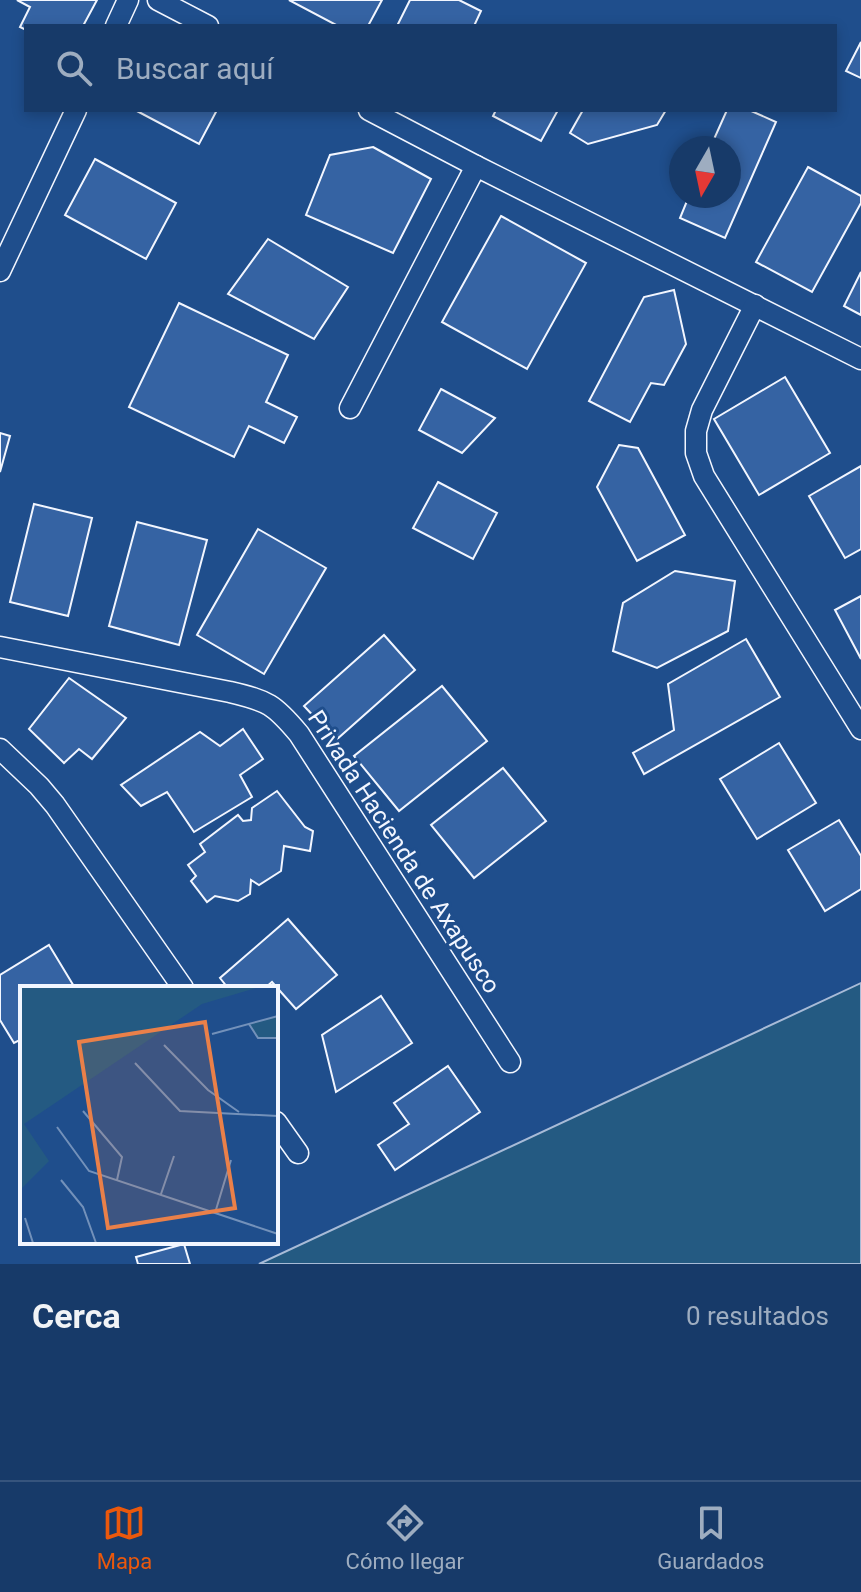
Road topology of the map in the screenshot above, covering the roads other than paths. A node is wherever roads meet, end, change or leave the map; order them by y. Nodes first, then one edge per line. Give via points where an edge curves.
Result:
1 (128, 0) edge
2 (158, 0) edge
3 (117, 24) edge
4 (204, 24) edge
5 (75, 112) edge
6 (373, 112) edge
7 (476, 166) junction
8 (0, 271) edge
9 (755, 305) junction
10 (861, 359) edge
11 (350, 408) dead end
12 (0, 647) edge
13 (861, 729) edge
14 (0, 749) edge
15 (182, 986) edge
16 (510, 1062) dead end
17 (278, 1125) edge
18 (298, 1153) dead end

1 - 3 street
2 - 4 street
5 - 8 street
6 - 7 street
7 - 9 street
7 - 11 street
9 - 10 street
9 - 13 street via 702,410 696,453 704,476
12 - 16 street, Privada Hacienda de Axapusco via 230,692 260,699 280,711
14 - 15 street via 55,805
17 - 18 street

